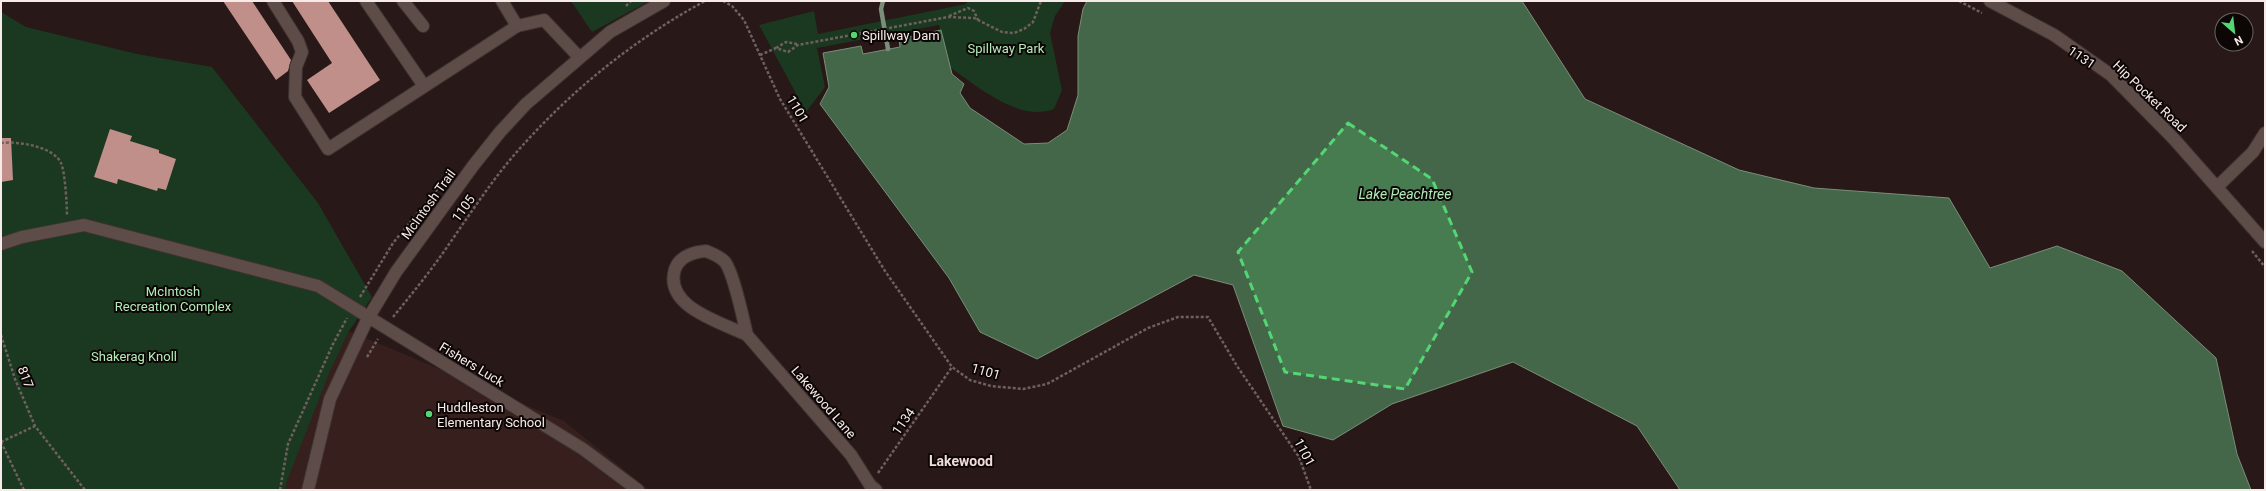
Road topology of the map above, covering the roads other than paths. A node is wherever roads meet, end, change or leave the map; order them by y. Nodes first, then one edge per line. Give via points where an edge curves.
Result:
1 (273, 1) edge
2 (366, 1) edge
3 (403, 1) edge
4 (502, 1) edge
5 (664, 1) edge
6 (1990, 1) edge
7 (423, 26) dead end
8 (517, 26) junction
9 (579, 57) junction
10 (424, 86) junction
11 (2265, 134) edge
12 (2218, 186) junction
13 (2265, 242) edge
14 (1, 244) edge
15 (369, 317) junction
16 (747, 335) junction
17 (870, 488) edge
18 (308, 490) edge
19 (638, 490) edge

1 - 10 street via 302,52 296,67 295,97 328,149
2 - 10 street
3 - 7 street
4 - 8 street
5 - 9 street, McIntosh Trail via 610,32
6 - 12 street, Hip Pocket Road via 2054,35 2111,75
8 - 9 street via 544,20
8 - 10 street
9 - 15 street, McIntosh Trail via 526,104 500,132 396,272
11 - 12 street via 2253,152
12 - 13 street, Hip Pocket Road
14 - 15 street, Fishers Luck via 22,237 84,226 318,286
15 - 18 street, McIntosh Trail via 330,399
15 - 19 street, Fishers Luck via 583,449
16 - 16 street, Lakewood Lane via 725,262 706,251 694,252 684,257 677,265 673,276 674,288 679,298 688,306
16 - 17 street, Lakewood Lane via 851,455

